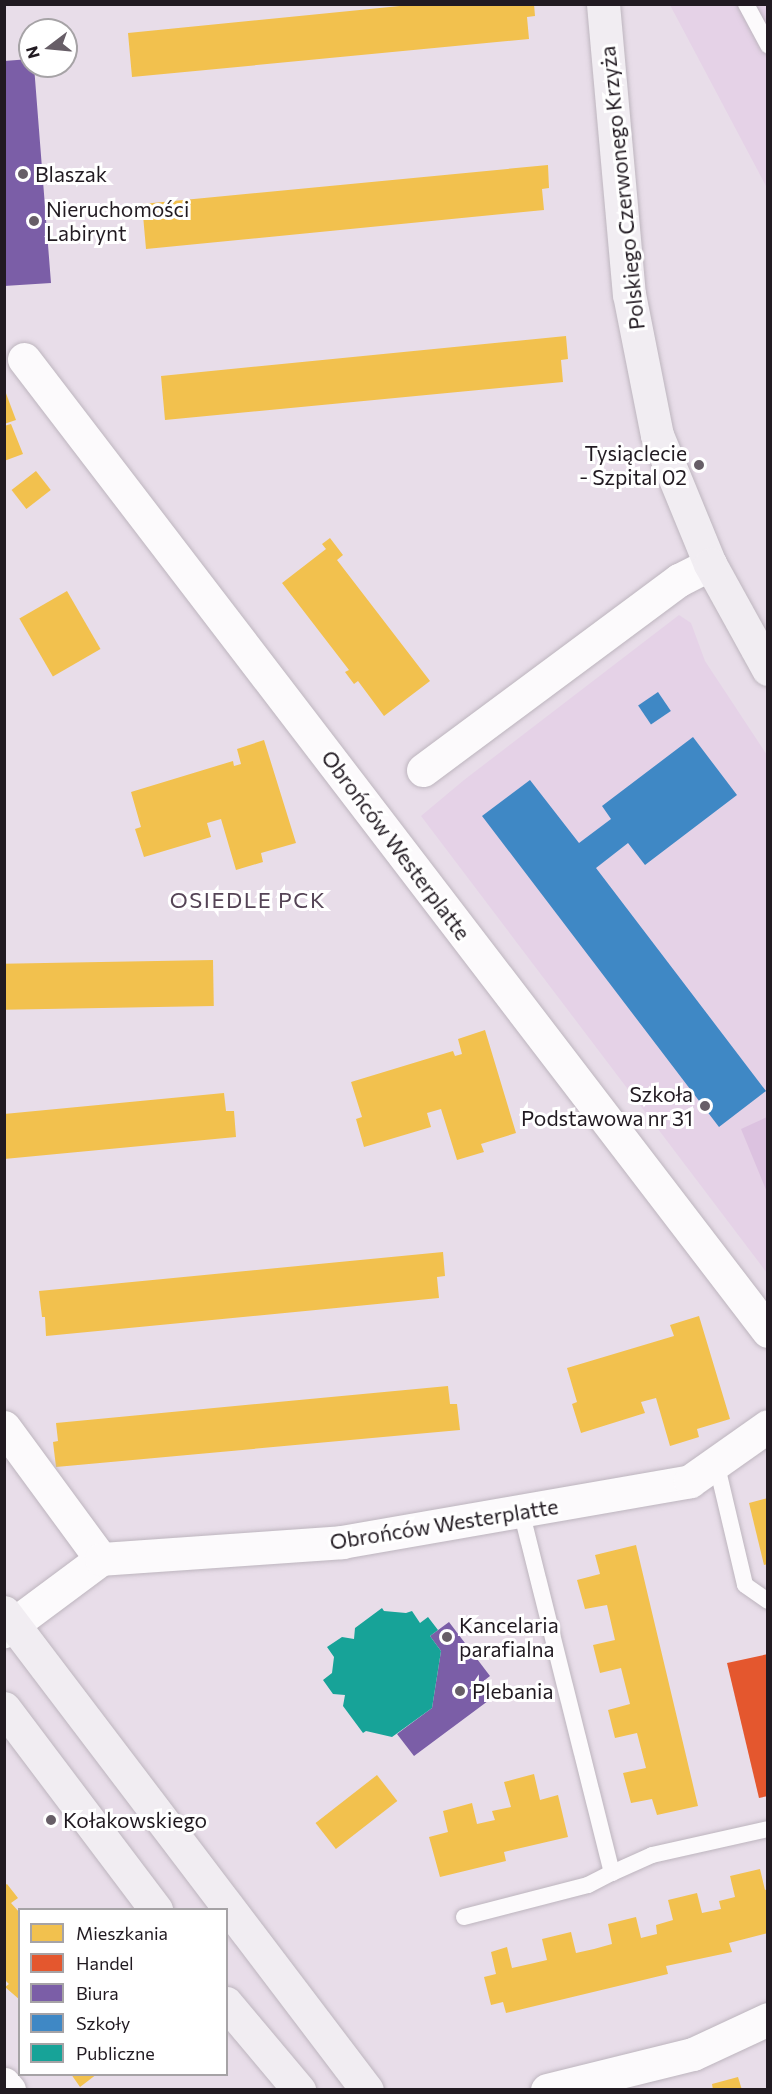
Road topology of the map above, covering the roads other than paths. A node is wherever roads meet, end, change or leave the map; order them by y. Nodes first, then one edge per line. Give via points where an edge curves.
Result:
1 (603, 4) edge
2 (746, 4) edge
3 (768, 45) edge
4 (24, 359) dead end
5 (710, 564) junction
6 (768, 669) edge
7 (423, 770) dead end
8 (768, 1330) edge
9 (768, 1426) edge
10 (4, 1427) edge
11 (716, 1462) junction
12 (521, 1511) junction
13 (101, 1559) junction
14 (768, 1601) edge
15 (8, 1622) edge
16 (4, 1708) edge
17 (768, 1829) edge
18 (612, 1873) junction
19 (154, 1908) edge
20 (227, 1908) edge
21 (228, 1909) edge
22 (464, 1917) dead end
23 (228, 2005) edge
24 (768, 2019) edge
25 (4, 2084) edge
26 (9, 2090) edge
27 (299, 2090) edge
28 (367, 2090) edge
29 (547, 2090) edge

1 - 5 main road, Polskiego Czerwonego Krzyża via 629,294 657,435
2 - 3 lane
4 - 8 street, Obrońców Westerplatte
5 - 6 main road, Polskiego Czerwonego Krzyża
5 - 7 street via 679,580
9 - 11 street, Obrońców Westerplatte
10 - 13 street
11 - 12 street, Obrońców Westerplatte via 690,1480
11 - 14 lane via 745,1586
12 - 13 street, Obrońców Westerplatte via 342,1542
12 - 18 lane
13 - 15 street
15 - 20 main road
16 - 19 main road
17 - 18 lane via 652,1855
18 - 22 lane via 588,1885
21 - 28 main road
23 - 27 main road
24 - 29 street via 693,2054
25 - 26 street

